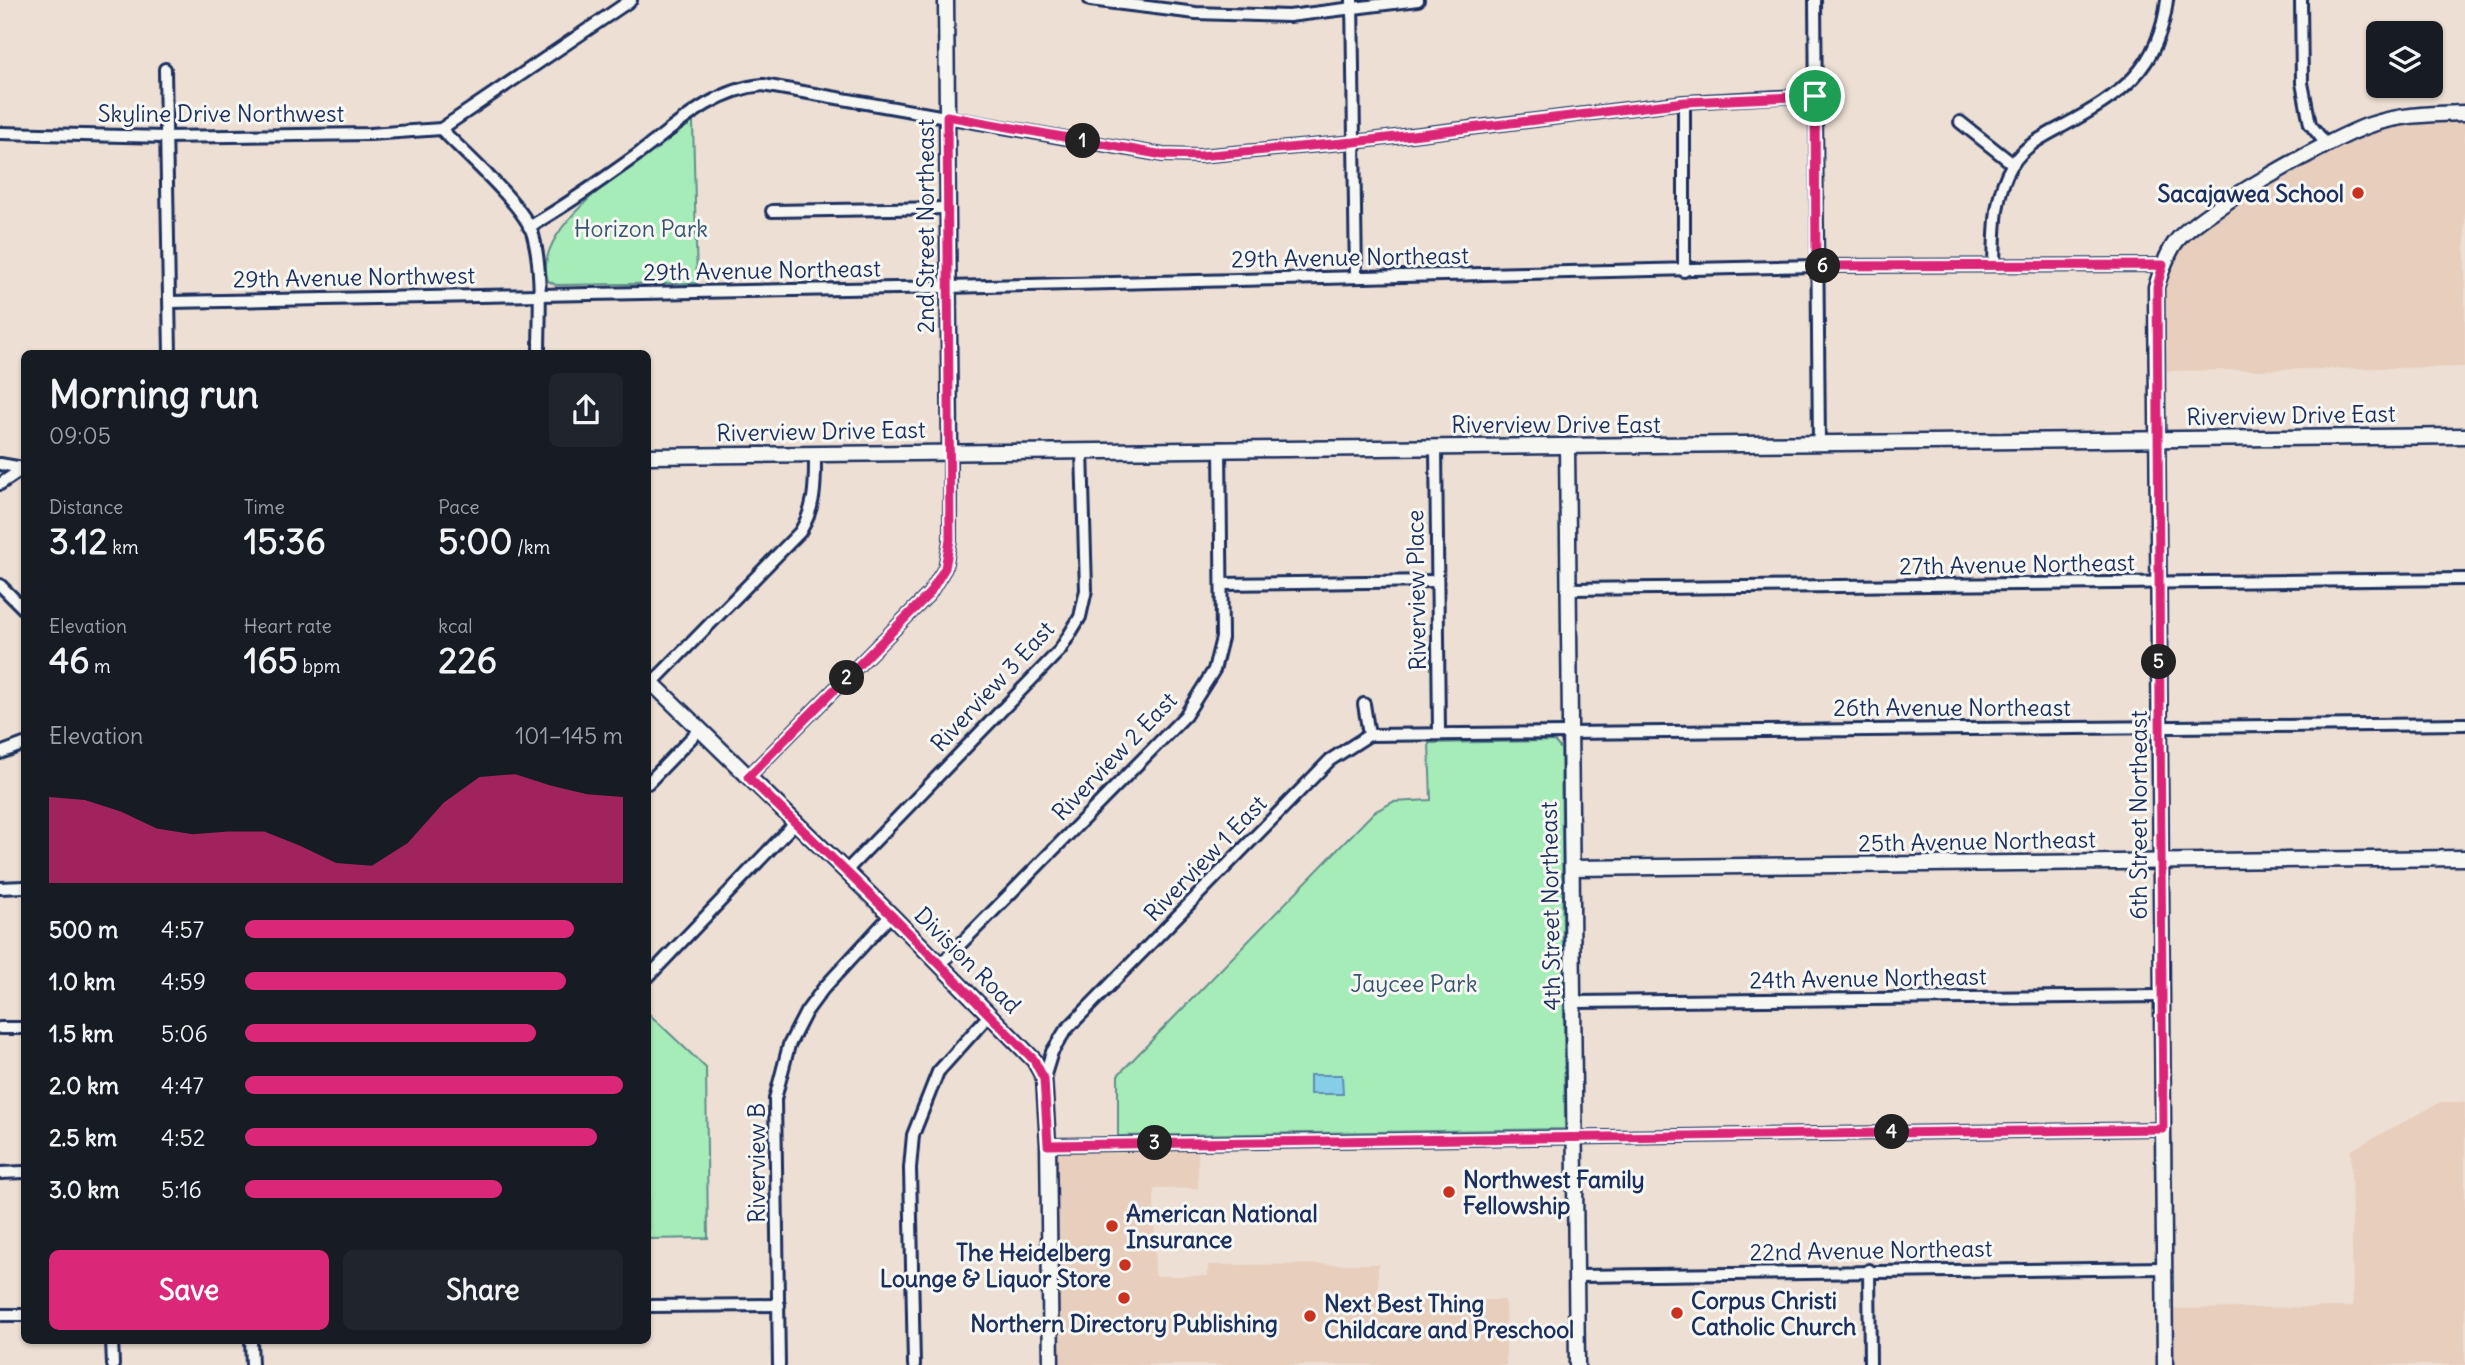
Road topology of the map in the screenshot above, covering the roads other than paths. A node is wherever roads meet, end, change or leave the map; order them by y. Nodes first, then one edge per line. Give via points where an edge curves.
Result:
1 (631, 0) edge
2 (946, 0) edge
3 (1090, 0) edge
4 (1418, 0) edge
5 (1815, 0) edge
6 (2167, 0) edge
7 (2301, 0) edge
8 (1352, 4) edge
9 (164, 69) dead end
10 (1815, 96) junction
11 (1685, 102) junction
12 (2465, 113) edge
13 (947, 116) junction
14 (1960, 122) dead end
15 (441, 129) junction
16 (0, 134) edge
17 (165, 137) junction
18 (1354, 142) junction
19 (2326, 144) junction
20 (2013, 164) junction
21 (948, 208) junction
22 (772, 211) dead end
23 (529, 227) junction
24 (1994, 265) junction
25 (2163, 265) junction
26 (1816, 266) junction
27 (1684, 271) junction
28 (1356, 277) junction
29 (948, 288) junction
30 (538, 295) junction
31 (170, 302) junction
32 (170, 350) edge
33 (539, 350) edge
34 (2465, 436) edge
35 (2158, 439) junction
36 (1819, 444) junction
37 (1567, 446) junction
38 (1436, 447) junction
39 (1220, 448) junction
40 (1082, 450) junction
41 (950, 452) junction
42 (815, 455) junction
43 (651, 456) edge
44 (0, 464) edge
45 (21, 468) edge
46 (21, 470) edge
47 (0, 484) edge
48 (2465, 579) edge
49 (1435, 581) junction
50 (2159, 583) junction
51 (1222, 584) junction
52 (0, 585) edge
53 (1569, 589) junction
54 (21, 606) edge
55 (651, 680) edge
56 (651, 682) edge
57 (1364, 704) dead end
58 (2465, 724) edge
59 (2160, 726) junction
60 (699, 730) junction
61 (1439, 732) junction
62 (1571, 732) junction
63 (1369, 735) junction
64 (21, 745) edge
65 (0, 753) edge
66 (748, 777) junction
67 (651, 780) edge
68 (794, 824) junction
69 (2465, 858) edge
70 (2161, 862) junction
71 (1573, 868) junction
72 (845, 872) junction
73 (21, 887) edge
74 (0, 888) edge
75 (891, 915) junction
76 (941, 964) junction
77 (651, 974) edge
78 (2162, 996) junction
79 (1574, 1002) junction
80 (990, 1014) junction
81 (0, 1028) edge
82 (21, 1028) edge
83 (1044, 1079) junction
84 (2163, 1129) junction
85 (1576, 1136) junction
86 (1048, 1145) junction
87 (21, 1172) edge
88 (0, 1173) edge
89 (2164, 1268) junction
90 (1869, 1270) junction
91 (1578, 1276) junction
92 (779, 1305) junction
93 (651, 1306) edge
94 (0, 1315) edge
95 (21, 1315) edge
96 (112, 1344) edge
97 (251, 1344) edge
98 (113, 1365) edge
99 (251, 1365) edge
100 (779, 1365) edge
101 (914, 1365) edge
102 (1051, 1365) edge
103 (1577, 1365) edge
104 (1870, 1365) edge
105 (2165, 1365) edge

1 - 15 street
2 - 13 street, 2nd Street Northeast
3 - 8 street via 1196,13 1289,16
4 - 8 street
5 - 10 street
6 - 20 street via 2155,50 2129,85 2034,142
7 - 19 street via 2302,83 2310,124
8 - 18 street
9 - 17 street
10 - 11 street
10 - 26 street
11 - 18 street
11 - 27 street
12 - 19 street via 2412,114
13 - 18 street via 1163,155
13 - 21 street, 2nd Street Northeast
13 - 23 street via 762,85 743,87 704,106 569,204
14 - 20 street
15 - 17 street, Skyline Drive Northwest
15 - 23 street via 522,213
16 - 17 street, Skyline Drive Northwest
17 - 31 street
18 - 28 street
19 - 25 street via 2207,215 2175,243
20 - 24 street via 2000,192
21 - 22 street
21 - 29 street, 2nd Street Northeast
23 - 30 street
24 - 25 street, 29th Avenue Northeast
24 - 26 street, 29th Avenue Northeast
25 - 35 street, 6th Street Northeast via 2157,287
26 - 27 street, 29th Avenue Northeast
26 - 36 street
27 - 28 street, 29th Avenue Northeast
28 - 29 street, 29th Avenue Northeast
29 - 30 street, 29th Avenue Northeast
29 - 41 street, 2nd Street Northeast
30 - 31 street, 29th Avenue Northwest
30 - 33 street
31 - 32 street
34 - 35 street, Riverview Drive East
35 - 36 street, Riverview Drive East
35 - 50 street, 6th Street Northeast
36 - 37 street, Riverview Drive East
37 - 38 street, Riverview Drive East
37 - 53 street, 4th Street Northeast
38 - 39 street, Riverview Drive East
38 - 49 street, Riverview Place
39 - 40 street, Riverview Drive East
39 - 51 street, Riverview 2 East
40 - 41 street, Riverview Drive East
40 - 72 street, Riverview 3 East via 1086,590 1080,617 1060,650
41 - 42 street, Riverview Drive East
41 - 66 street via 950,540 945,568 929,594
42 - 43 street, Riverview Drive East
42 - 55 street via 815,498 800,532
44 - 45 street
46 - 47 street
48 - 50 street, 27th Avenue Northeast
49 - 51 street
49 - 61 street, Riverview Place
50 - 53 street, 27th Avenue Northeast
50 - 59 street, 6th Street Northeast
51 - 76 street, Riverview 2 East via 1222,638 1214,670 1185,716
52 - 54 street
53 - 62 street, 4th Street Northeast
56 - 60 street, Division Road
57 - 63 street
58 - 59 street, 26th Avenue Northeast
59 - 62 street, 26th Avenue Northeast
59 - 70 street, 6th Street Northeast
60 - 66 street, Division Road
60 - 67 street
61 - 62 street, 26th Avenue Northeast
61 - 63 street
62 - 71 street, 4th Street Northeast
63 - 83 street, Riverview 1 East via 1331,760 1065,1031
64 - 65 street
66 - 68 street, Division Road
68 - 72 street, Division Road
68 - 77 street
69 - 70 street, 25th Avenue Northeast
70 - 71 street, 25th Avenue Northeast
70 - 78 street, 6th Street Northeast
71 - 79 street, 4th Street Northeast
72 - 75 street, Division Road
73 - 74 street
75 - 76 street, Division Road
75 - 92 street, Riverview B via 823,989 789,1045 775,1100
76 - 80 street, Division Road
78 - 79 street, 24th Avenue Northeast
78 - 84 street, 6th Street Northeast
79 - 85 street, 4th Street Northeast
80 - 83 street, Division Road via 1034,1060
80 - 101 street via 938,1072 913,1135
81 - 82 street
83 - 86 street
84 - 85 street
84 - 89 street, 6th Street Northeast
85 - 86 street
85 - 91 street, 4th Street Northeast
86 - 102 street
87 - 88 street
89 - 90 street, 22nd Avenue Northeast
89 - 105 street, 6th Street Northeast
90 - 91 street, 22nd Avenue Northeast
90 - 104 street
91 - 103 street, 4th Street Northeast
92 - 93 street
92 - 100 street, Riverview B
94 - 95 street
96 - 98 street
97 - 99 street

